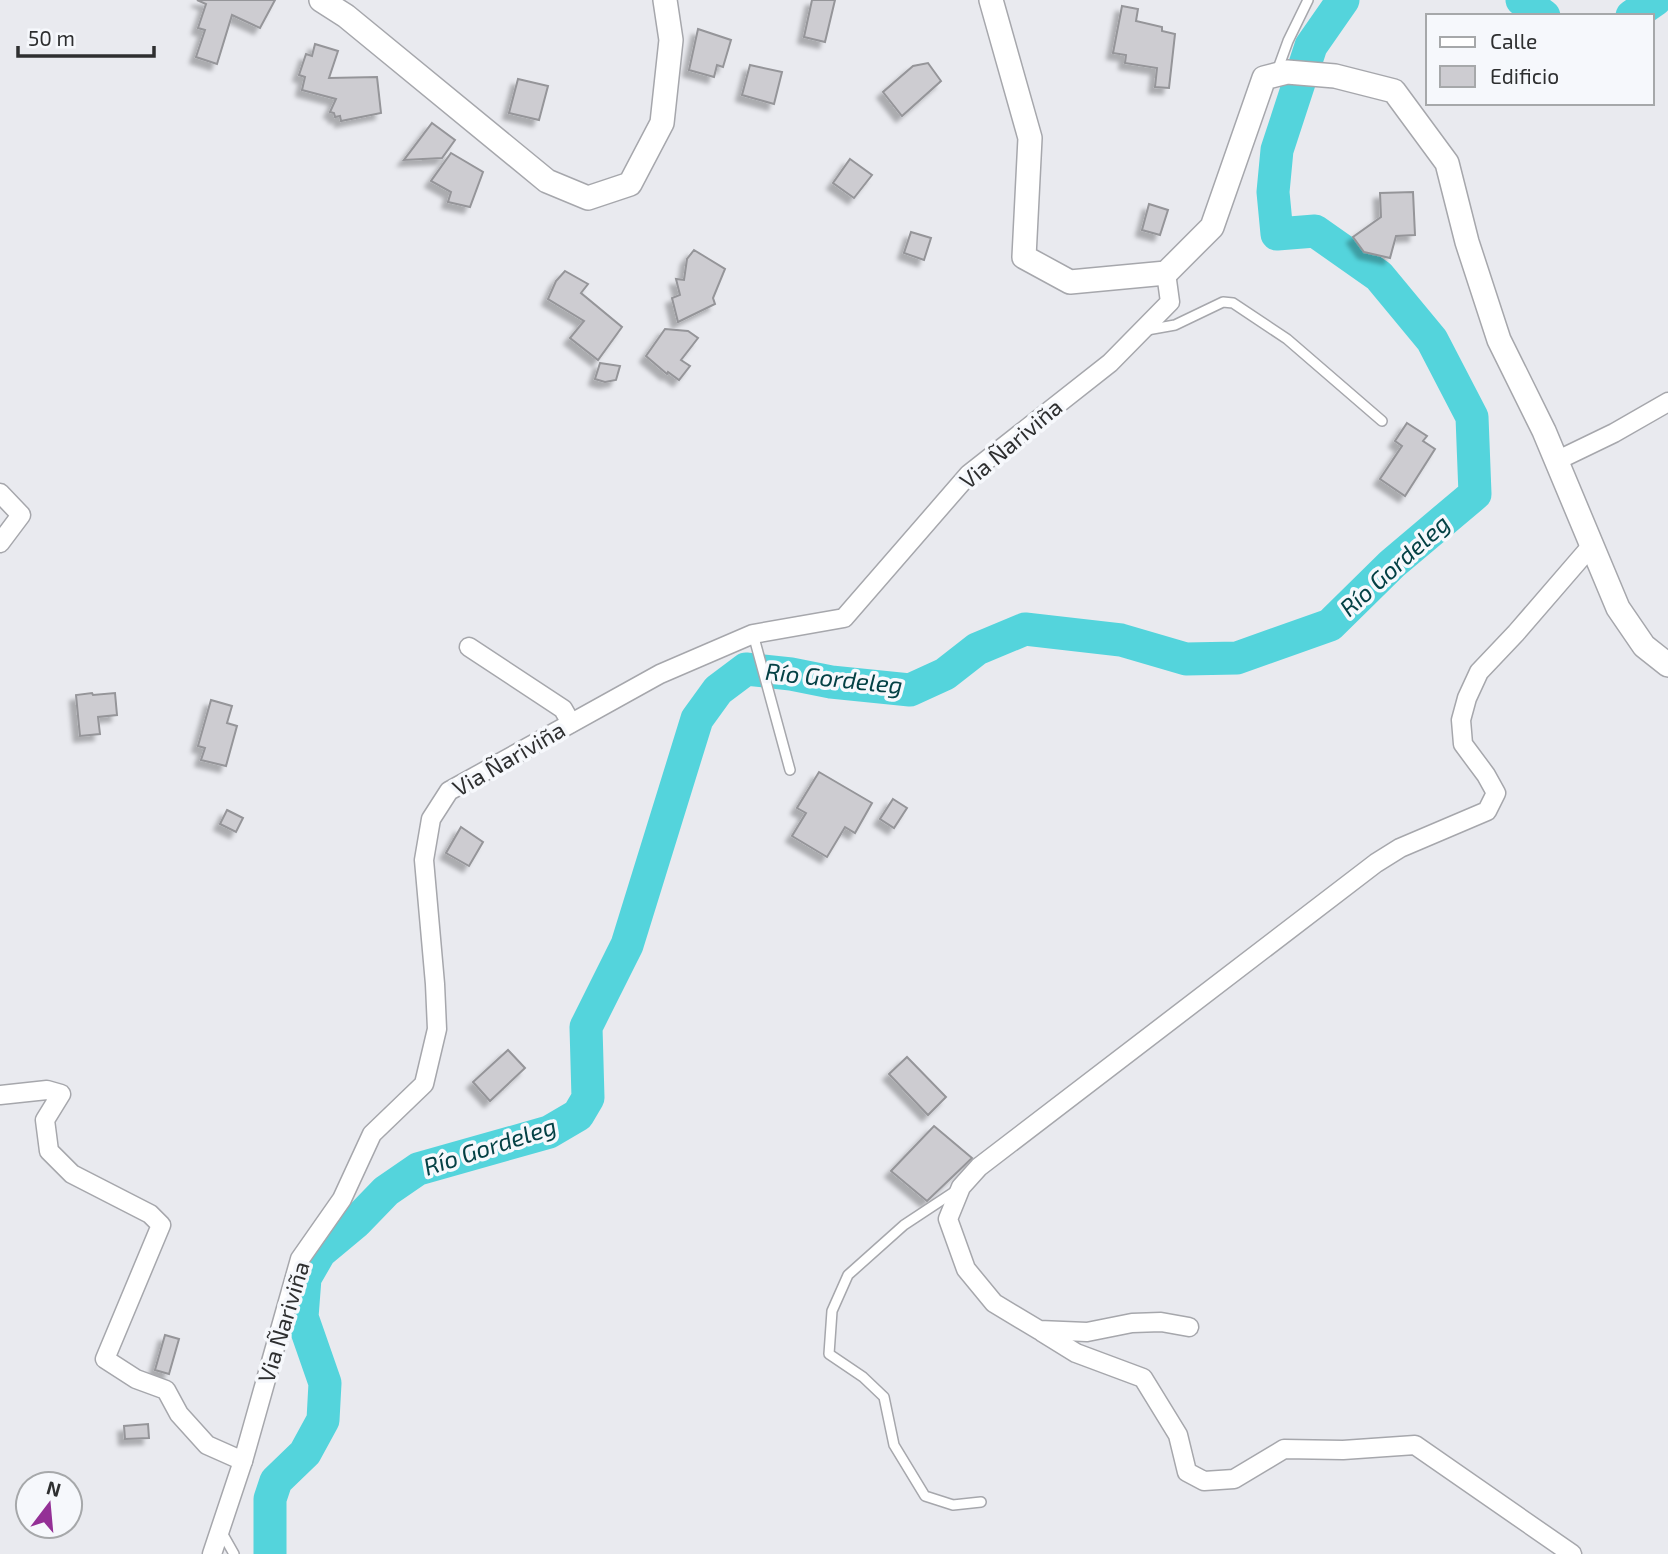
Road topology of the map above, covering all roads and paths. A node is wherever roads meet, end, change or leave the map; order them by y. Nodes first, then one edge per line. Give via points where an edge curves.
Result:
1 (321, 0) edge
2 (665, 0) edge
3 (991, 0) edge
4 (1308, 0) edge
5 (1282, 74) junction
6 (1166, 273) junction
7 (1142, 331) junction
8 (1668, 402) edge
9 (1382, 421) dead end
10 (1556, 461) junction
11 (0, 493) edge
12 (0, 543) edge
13 (1592, 545) junction
14 (753, 634) junction
15 (469, 647) dead end
16 (1668, 665) edge
17 (571, 723) junction
18 (790, 770) dead end
19 (0, 1095) edge
20 (961, 1187) junction
21 (1189, 1327) dead end
22 (1039, 1330) junction
23 (243, 1461) junction
24 (981, 1502) dead end
25 (221, 1531) junction
26 (212, 1554) edge
27 (234, 1554) edge
28 (1572, 1554) edge

1 - 2 street via 547,181 588,198 630,184 662,123 671,40
3 - 6 street via 1030,138 1024,257 1070,282
4 - 5 lane via 1288,41
5 - 6 street via 1264,78 1212,227
5 - 10 street via 1335,76 1394,91 1447,163 1499,340
6 - 7 street, Via Ñariviña via 1170,302
7 - 9 lane via 1175,325 1223,302 1233,303 1287,338
7 - 14 street, Via Ñariviña via 1110,363 969,474 844,618
8 - 10 street
10 - 13 street
11 - 12 street via 21,515
13 - 16 street via 1618,608 1644,646
13 - 20 street via 1479,672 1467,698 1461,720 1463,744 1496,793 1487,811 1400,848 1345,885 979,1167
14 - 17 street, Via Ñariviña via 660,674
14 - 18 lane
15 - 17 street via 562,709
17 - 23 street, Via Ñariviña via 449,791 431,819 424,860 437,1029 424,1084 372,1134 342,1199 300,1259
19 - 23 street via 47,1090 61,1094 45,1120 49,1151 72,1174 150,1214 161,1225 105,1359 136,1379 166,1390 179,1413 207,1444
20 - 22 street via 948,1219 965,1269 994,1303
20 - 24 lane via 904,1225 848,1275 832,1311 829,1354 884,1397 894,1446 925,1496 953,1505
21 - 22 street via 1151,1322 1087,1332
22 - 28 street via 1076,1353 1143,1378 1178,1435 1187,1472 1204,1481 1234,1479 1284,1449 1415,1445
23 - 25 street, Via Ñariviña
25 - 26 street, Via Ñariviña
25 - 27 lane

